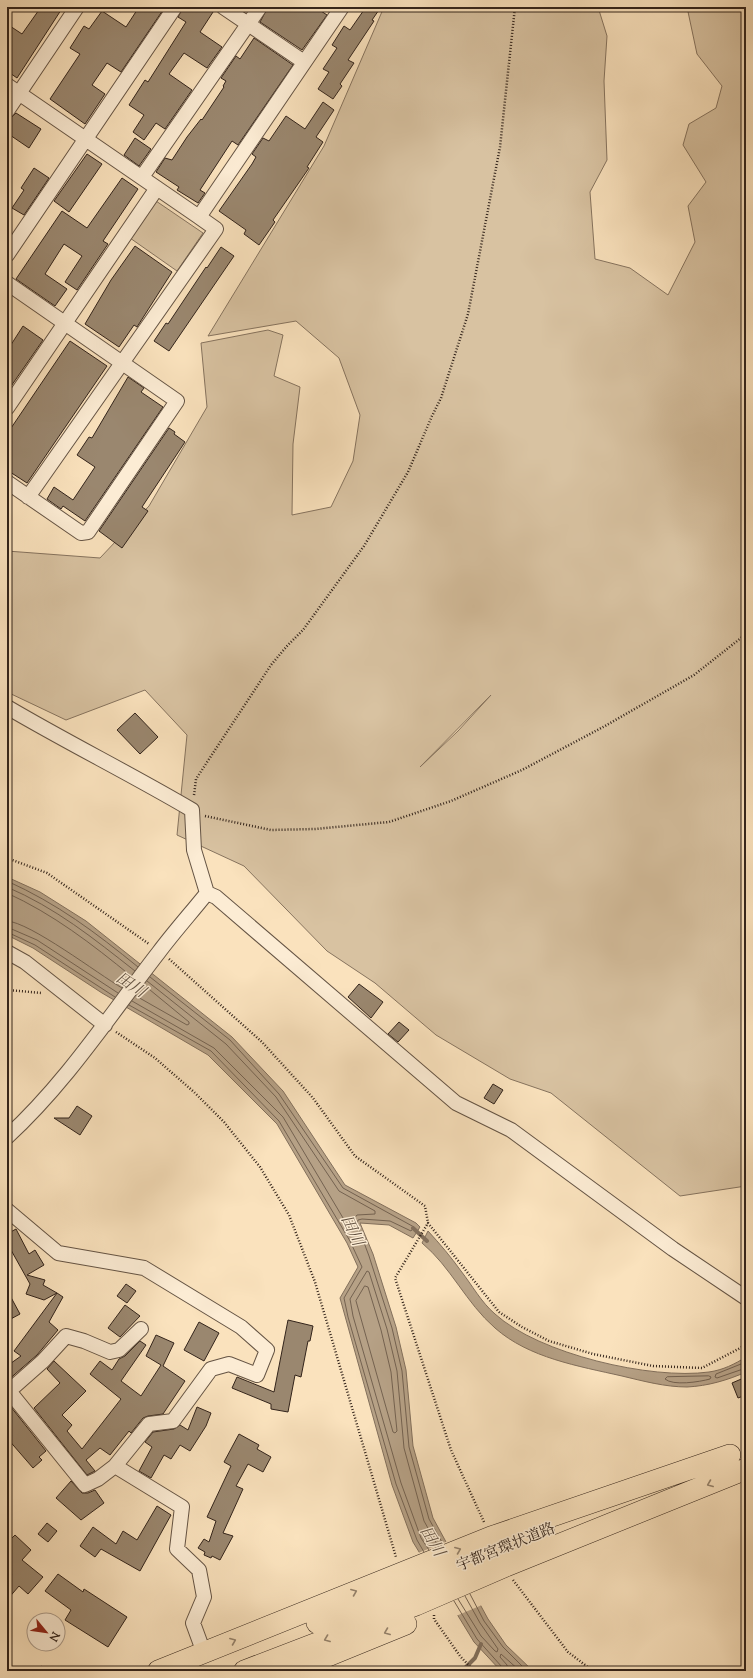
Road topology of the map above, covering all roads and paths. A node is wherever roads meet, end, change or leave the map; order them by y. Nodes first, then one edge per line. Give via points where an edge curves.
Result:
1 (77, 7) edge
2 (175, 7) edge
3 (223, 7) edge
4 (260, 7) edge
5 (342, 7) edge
6 (515, 7) edge
7 (248, 24) junction
8 (304, 62) junction
9 (7, 85) edge
10 (20, 93) junction
11 (7, 111) edge
12 (85, 138) junction
13 (142, 177) junction
14 (157, 188) junction
15 (199, 217) junction
16 (7, 255) edge
17 (7, 283) edge
18 (66, 324) junction
19 (122, 363) junction
20 (7, 408) edge
21 (7, 482) edge
22 (28, 497) junction
23 (746, 634) edge
24 (7, 707) edge
25 (192, 810) junction
26 (7, 858) edge
27 (206, 893) junction
28 (160, 951) junction
29 (7, 952) edge
30 (7, 990) edge
31 (68, 994) junction
32 (106, 1023) junction
33 (7, 1137) edge
34 (7, 1210) edge
35 (428, 1223) junction
36 (746, 1298) edge
37 (141, 1329) dead end
38 (746, 1345) edge
39 (8, 1390) edge
40 (738, 1452) edge
41 (116, 1466) junction
42 (746, 1469) edge
43 (501, 1558) junction
44 (400, 1582) junction
45 (425, 1611) junction
46 (204, 1663) edge
47 (41, 1667) dead end
48 (58, 1671) edge
49 (158, 1671) edge
50 (244, 1671) edge
51 (291, 1671) edge
52 (474, 1671) edge
53 (593, 1671) edge

1 - 10 street
2 - 12 street
3 - 7 street
4 - 7 street
5 - 8 street
6 - 25 path via 500,147 468,314 441,398 408,472 364,546 302,630 271,665 196,780
7 - 8 street
7 - 13 street
8 - 15 street
9 - 10 street
10 - 11 street
10 - 12 street
12 - 13 street
12 - 16 street
13 - 14 street
14 - 15 street
14 - 18 street
15 - 19 street via 216,229
17 - 18 street
18 - 19 street
18 - 20 street
19 - 22 street
19 - 22 street via 177,401 88,532 80,533
21 - 22 street
23 - 25 path via 694,675 598,730 522,770 450,801 390,822 271,830 205,816
24 - 25 street via 130,773
25 - 27 street via 194,850
26 - 28 path via 47,873
27 - 28 street
27 - 36 street via 216,897 456,1103 511,1130 673,1249
28 - 32 street
28 - 35 path via 262,1042 313,1098 355,1156 425,1206
29 - 31 street
30 - 31 path
31 - 32 street
32 - 33 street via 24,1122
32 - 44 path via 155,1058 224,1122 260,1167 289,1215 318,1289 398,1564
34 - 41 street via 58,1253 144,1268 241,1327 267,1350 257,1375 229,1364 211,1369 173,1421 149,1424
35 - 38 path via 499,1312 555,1343 593,1354 653,1366 702,1368
35 - 43 path via 395,1278 451,1450
37 - 39 street via 118,1350 110,1352 66,1336 43,1361
39 - 41 street via 85,1485
40 - 43 highway
41 - 46 street via 182,1507 178,1549 199,1570 204,1597 193,1622
42 -> 43 highway, 宇都宮環状道路 via 644,1511
44 -> 43 highway, 宇都宮環状道路
43 - 45 highway, 宇都宮環状道路
43 - 53 path via 568,1652
46 -> 44 highway, 宇都宮環状道路
45 -> 50 highway, 宇都宮環状道路
45 -> 51 highway
45 - 52 path
46 - 49 highway, 宇都宮環状道路
47 - 48 path

